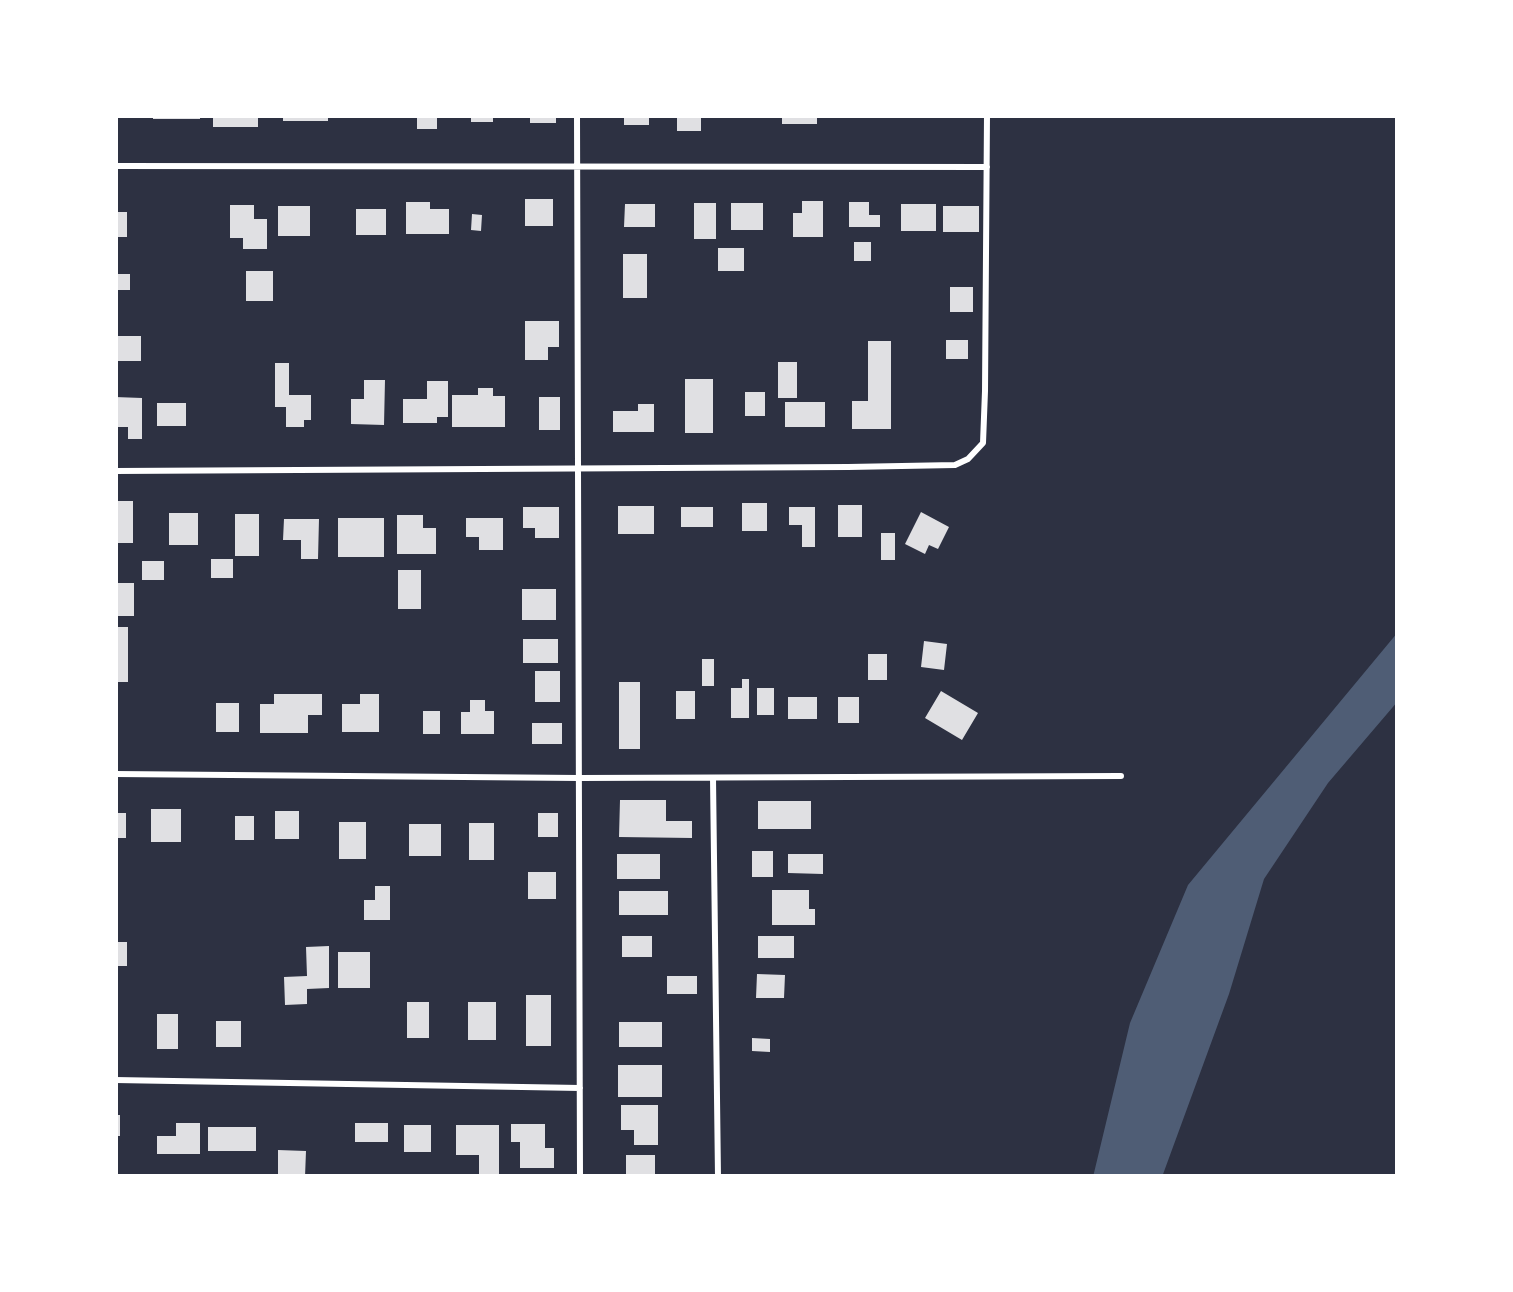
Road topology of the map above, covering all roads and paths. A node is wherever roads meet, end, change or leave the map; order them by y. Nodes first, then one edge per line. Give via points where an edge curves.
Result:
1 (577, 115) edge
2 (987, 115) edge
3 (578, 165) junction
4 (115, 166) edge
5 (986, 167) junction
6 (576, 468) junction
7 (115, 471) edge
8 (115, 774) edge
9 (1121, 776) dead end
10 (579, 778) junction
11 (713, 778) junction
12 (115, 1080) edge
13 (580, 1088) junction
14 (580, 1177) edge
15 (718, 1177) edge

1 - 3 street
2 - 5 street
3 - 4 street
3 - 5 street
3 - 6 street
5 - 6 street via 986,391 976,451 955,464
6 - 7 street
6 - 10 street
8 - 10 street
9 - 11 street
10 - 11 street
10 - 13 street
11 - 15 street
12 - 13 street
13 - 14 street

